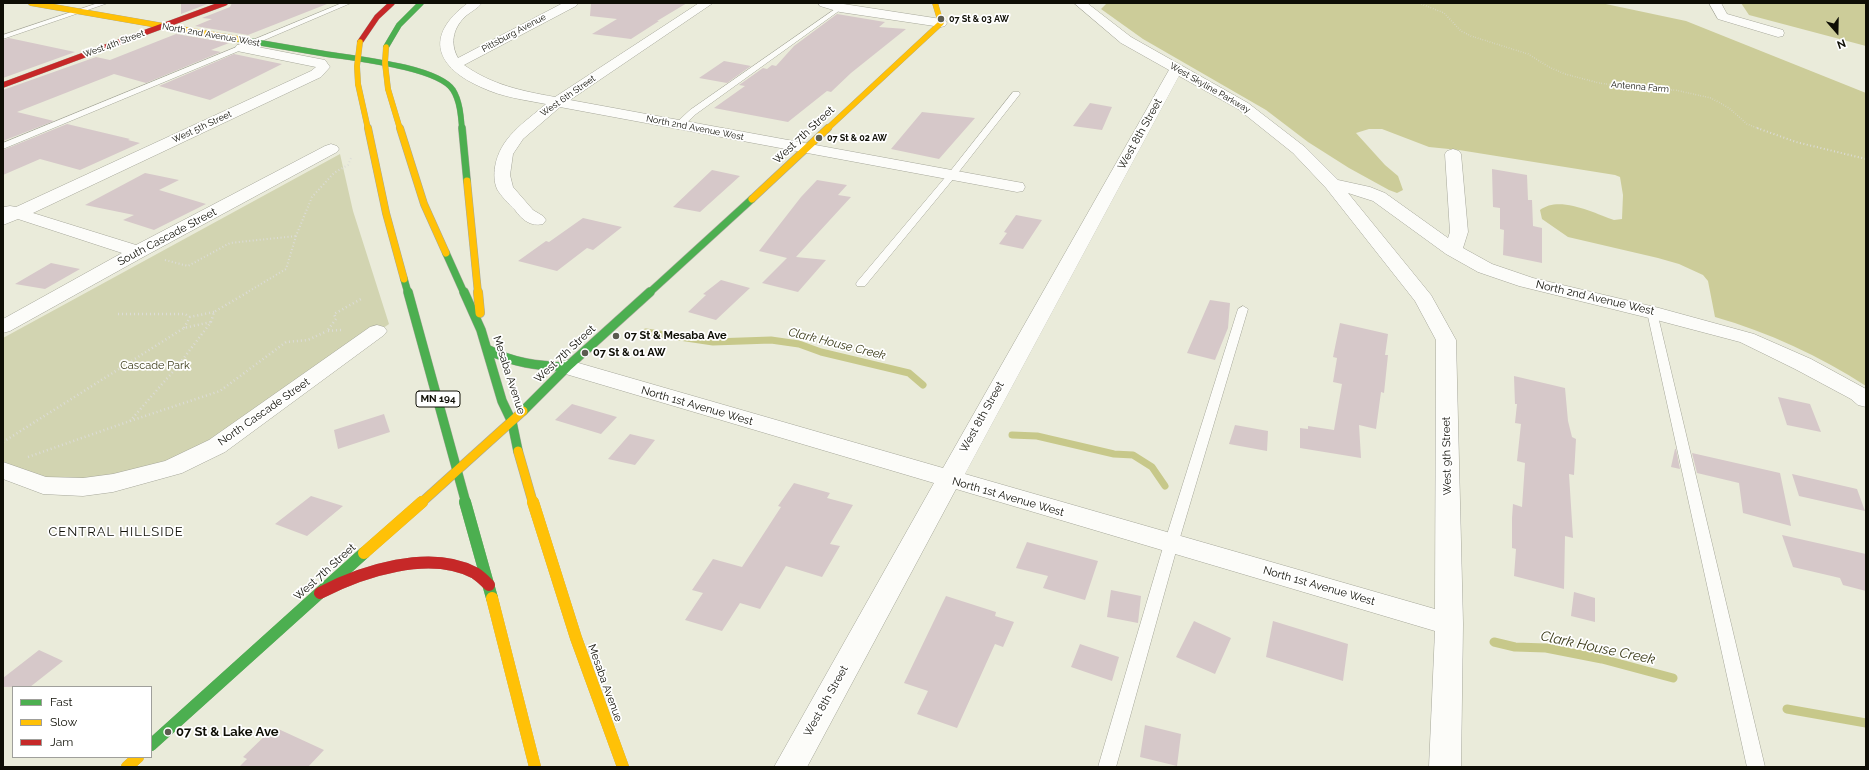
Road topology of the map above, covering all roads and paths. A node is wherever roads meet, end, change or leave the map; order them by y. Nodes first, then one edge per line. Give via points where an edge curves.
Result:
1 (31, 3) edge
2 (105, 3) edge
3 (225, 3) edge
4 (348, 3) edge
5 (392, 3) edge
6 (421, 3) edge
7 (476, 3) edge
8 (572, 3) edge
9 (707, 3) edge
10 (824, 3) edge
11 (935, 3) edge
12 (1419, 3) edge
13 (1715, 3) edge
14 (1083, 4) edge
15 (840, 8) junction
16 (79, 12) junction
17 (941, 23) junction
18 (161, 26) junction
19 (1778, 33) dead end
20 (3, 37) edge
21 (247, 45) junction
22 (456, 64) junction
23 (1176, 69) junction
24 (3, 85) edge
25 (1016, 94) dead end
26 (557, 102) junction
27 (679, 125) junction
28 (3, 146) edge
29 (331, 149) dead end
30 (807, 149) junction
31 (1453, 154) dead end
32 (1866, 159) edge
33 (351, 160) dead end
34 (951, 176) junction
35 (1332, 184) junction
36 (1017, 187) dead end
37 (8, 214) edge
38 (537, 220) dead end
39 (296, 236) junction
40 (1453, 250) junction
41 (138, 252) junction
42 (162, 259) dead end
43 (861, 284) dead end
44 (361, 299) dead end
45 (1242, 309) dead end
46 (214, 312) junction
47 (1652, 312) junction
48 (118, 314) dead end
49 (190, 317) junction
50 (211, 322) junction
51 (3, 327) edge
52 (184, 328) junction
53 (481, 330) junction
54 (327, 331) junction
55 (377, 331) joint
56 (488, 349) junction
57 (567, 367) junction
58 (1866, 400) edge
59 (130, 421) junction
60 (512, 422) junction
61 (3, 442) edge
62 (13, 464) edge
63 (457, 469) junction
64 (948, 479) junction
65 (1171, 544) junction
66 (488, 585) junction
67 (320, 593) junction
68 (1449, 624) junction
69 (152, 744) edge
70 (137, 758) edge
71 (127, 767) edge
72 (535, 767) edge
73 (623, 767) edge
74 (790, 767) edge
75 (1107, 767) edge
76 (1445, 767) edge
77 (1756, 767) edge

1 - 16 main road, North 2nd Avenue West
2 - 16 lane
3 - 18 main road, West 4th Street
4 - 21 lane
5 - 63 main road, MN 194, bridge via 377,17 360,42 358,84 386,213
6 - 53 main road, Mesaba Avenue, bridge via 399,25 386,47 388,89 424,204
7 - 22 street, North 2nd Avenue West via 457,17 447,34 446,48
8 - 22 street, Pittsburg Avenue
9 - 26 street, West 6th Street
10 - 15 street
11 - 17 main road
12 - 32 path, Antenna Farm via 1444,13 1461,31 1471,36 1528,54 1549,67 1580,79 1627,87 1675,90 1711,98 1729,108 1747,124 1796,142
13 - 19 street via 1722,16
14 - 23 street, West Skyline Parkway via 1126,40
15 - 17 street
15 - 27 lane via 693,112
16 - 18 main road, North 2nd Avenue West
16 - 20 lane
17 - 30 main road, West 7th Street
18 - 21 main road, North 2nd Avenue West
18 - 24 main road, West 4th Street
21 - 28 lane
21 - 37 street, West 5th Street via 320,63 323,67 316,74
21 - 53 main road, North 2nd Avenue West via 320,53 422,73 451,86 456,96 465,160
22 - 26 street, North 2nd Avenue West via 486,85
23 - 35 street, West Skyline Parkway via 1243,106 1299,150
23 - 64 street, West 8th Street
25 - 34 lane
26 - 27 street, North 2nd Avenue West
26 - 38 street, West 6th Street via 517,136 505,154 502,175 505,188 527,214
27 - 30 street, North 2nd Avenue West
29 - 41 street, South Cascade Street
30 - 34 street, North 2nd Avenue West
30 - 57 main road, West 7th Street
31 - 40 street via 1459,232
33 - 39 path via 348,165 334,173 312,197
34 - 36 street, North 2nd Avenue West
34 - 43 lane
35 - 40 street, North 2nd Avenue West via 1379,197
35 - 68 street, West 9th Street via 1424,299 1446,340
37 - 41 street
39 - 42 path via 230,243 188,266
39 - 46 path via 286,268
40 - 47 street, North 2nd Avenue West via 1485,268 1526,282
41 - 51 street, South Cascade Street
44 - 54 path via 334,314 336,319
45 - 65 lane
46 - 49 path
46 - 50 path
47 - 58 street, North 2nd Avenue West via 1747,338 1802,364
47 - 77 lane
48 - 49 path via 185,314
49 - 52 path
50 - 52 path
50 - 59 path via 177,367
52 - 61 path
53 - 56 main road, Mesaba Avenue
54 - 55 path via 361,328
54 - 59 path via 308,340 286,342 220,391
55 - 62 street, North Cascade Street via 217,446 173,467 113,483 60,487 43,485
56 - 57 main road via 497,357 512,362
56 - 60 main road, Mesaba Avenue via 502,401
57 - 60 main road, West 7th Street
57 - 64 street, North 1st Avenue West
59 - 62 path
60 - 63 main road, West 7th Street
60 - 73 main road, Mesaba Avenue via 522,467 576,638
63 - 66 main road, MN 194
63 - 67 main road, West 7th Street
64 - 65 street, North 1st Avenue West
64 - 74 street, West 8th Street
65 - 68 street, North 1st Avenue West
65 - 75 lane
66 - 67 main road via 474,573 459,567 417,564 367,573 344,580
66 - 72 main road, MN 194
67 - 69 main road, West 7th Street
68 - 76 street, West 9th Street
70 - 71 main road

